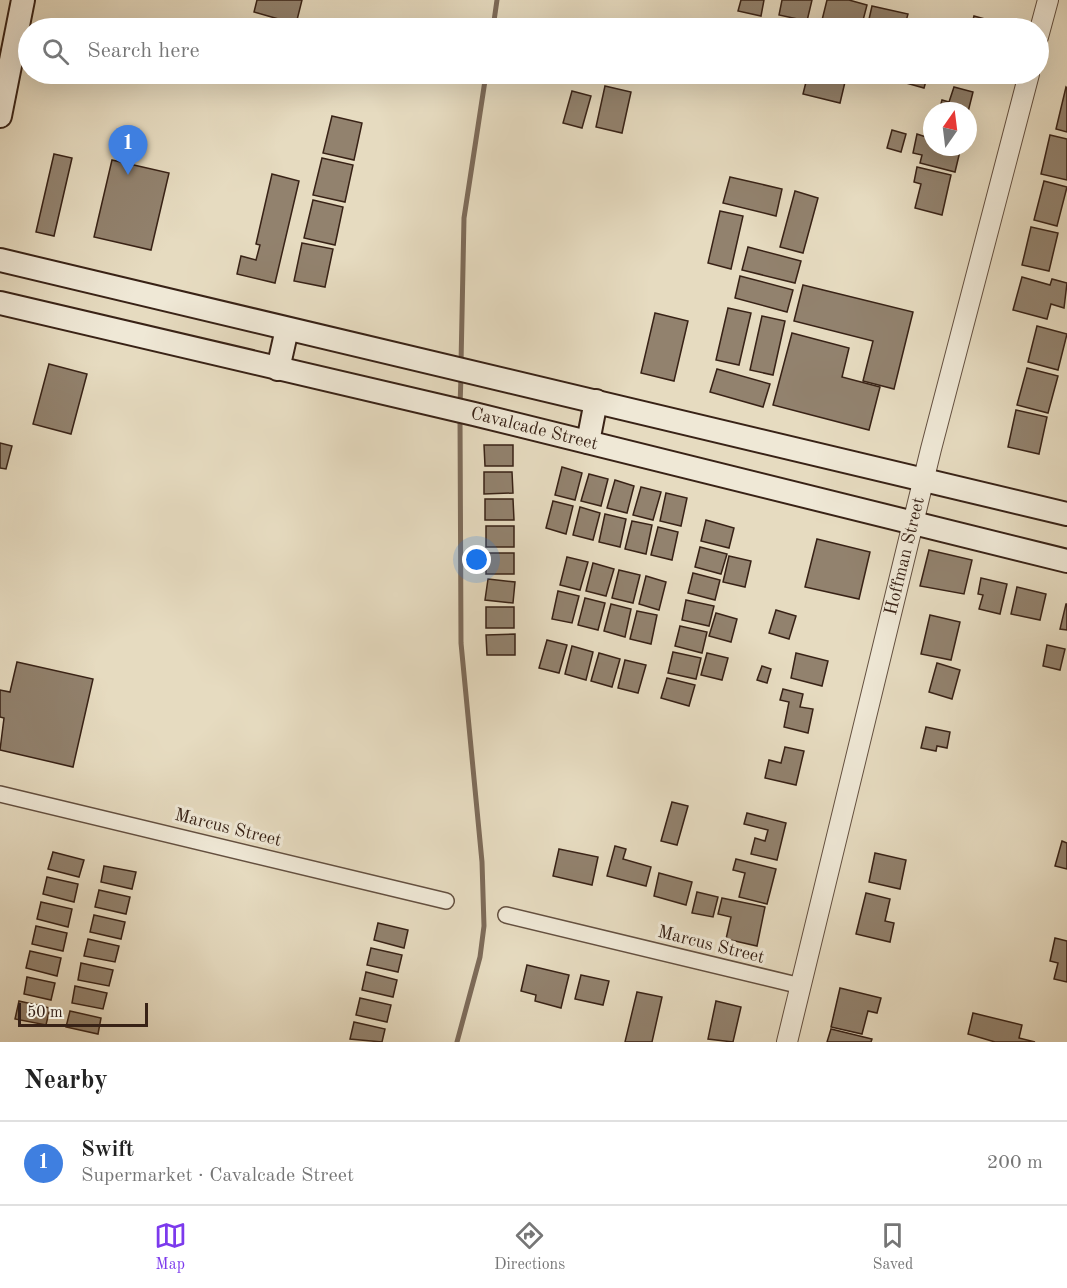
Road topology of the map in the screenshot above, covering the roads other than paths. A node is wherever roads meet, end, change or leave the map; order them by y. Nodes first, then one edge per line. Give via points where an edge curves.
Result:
1 (23, 0) edge
2 (1048, 0) edge
3 (19, 18) edge
4 (1043, 18) edge
5 (18, 25) edge
6 (1026, 84) edge
7 (0, 116) edge
8 (0, 260) edge
9 (0, 303) edge
10 (287, 329) junction
11 (279, 369) junction
12 (597, 401) junction
13 (588, 442) junction
14 (924, 479) junction
15 (1067, 514) edge
16 (913, 523) junction
17 (1067, 561) edge
18 (0, 794) edge
19 (446, 901) dead end
20 (507, 915) dead end
21 (801, 986) junction
22 (787, 1042) edge

1 - 3 main road
2 - 4 street
5 - 7 main road
6 - 14 street, Hoffman Street
8 - 10 main road
9 - 11 main road, Cavalcade Street
10 - 11 main road
10 - 12 main road
11 - 13 main road, Cavalcade Street
12 - 13 main road
12 - 14 main road
13 - 16 main road, Cavalcade Street
14 - 15 main road
14 - 16 street, Hoffman Street
16 - 17 main road, Cavalcade Street
16 - 21 street, Hoffman Street
18 - 19 street, Marcus Street
20 - 21 street, Marcus Street
21 - 22 street, Hoffman Street

